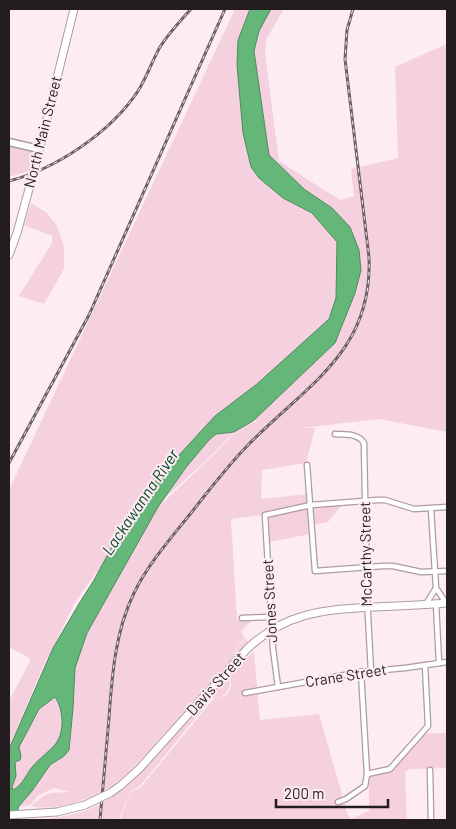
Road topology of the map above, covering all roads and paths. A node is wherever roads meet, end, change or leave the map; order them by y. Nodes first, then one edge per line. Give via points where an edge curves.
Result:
1 (74, 9) edge
2 (9, 142) edge
3 (40, 149) junction
4 (9, 255) edge
5 (335, 434) dead end
6 (307, 465) dead end
7 (365, 502) junction
8 (311, 505) junction
9 (447, 508) edge
10 (431, 509) junction
11 (366, 567) junction
12 (447, 571) edge
13 (434, 572) junction
14 (436, 588) junction
15 (447, 603) edge
16 (436, 604) junction
17 (426, 605) junction
18 (367, 608) junction
19 (272, 617) junction
20 (242, 618) dead end
21 (272, 629) junction
22 (447, 662) edge
23 (439, 663) junction
24 (425, 665) junction
25 (371, 671) junction
26 (361, 672) junction
27 (278, 687) junction
28 (245, 693) dead end
29 (430, 770) dead end
30 (367, 774) junction
31 (338, 802) dead end
32 (9, 815) edge
33 (431, 820) edge

1 - 3 main road, North Main Street
2 - 3 street
3 - 4 main road, North Main Street, bridge
5 - 7 street, McCarthy Street via 360,437 364,443
6 - 8 street
7 - 8 street
7 - 10 street via 385,500 414,509
7 - 11 street, McCarthy Street
8 - 11 street via 314,571
8 - 19 street, Jones Street via 265,515
9 - 10 street
10 - 13 street
11 - 13 street via 393,566
11 - 18 street, McCarthy Street
12 - 13 street
13 - 14 street
14 - 15 street
14 - 17 street
15 - 16 main road, Davis Street
16 - 17 main road, Davis Street
16 - 23 street
17 - 18 main road, Davis Street
18 - 21 main road, Davis Street via 313,612
18 - 25 street, McCarthy Street
19 - 20 street
19 - 21 street, Jones Street
21 - 27 street, Jones Street
21 - 32 main road, Davis Street, bridge via 247,649 120,786 86,805
22 - 23 street, Crane Street
23 - 24 street, Crane Street
24 - 25 street, Crane Street
24 - 30 street via 428,726 390,769
25 - 26 street, Crane Street
26 - 27 street, Crane Street
26 - 30 street
27 - 28 street, Crane Street
29 - 33 street
30 - 31 street via 365,786

